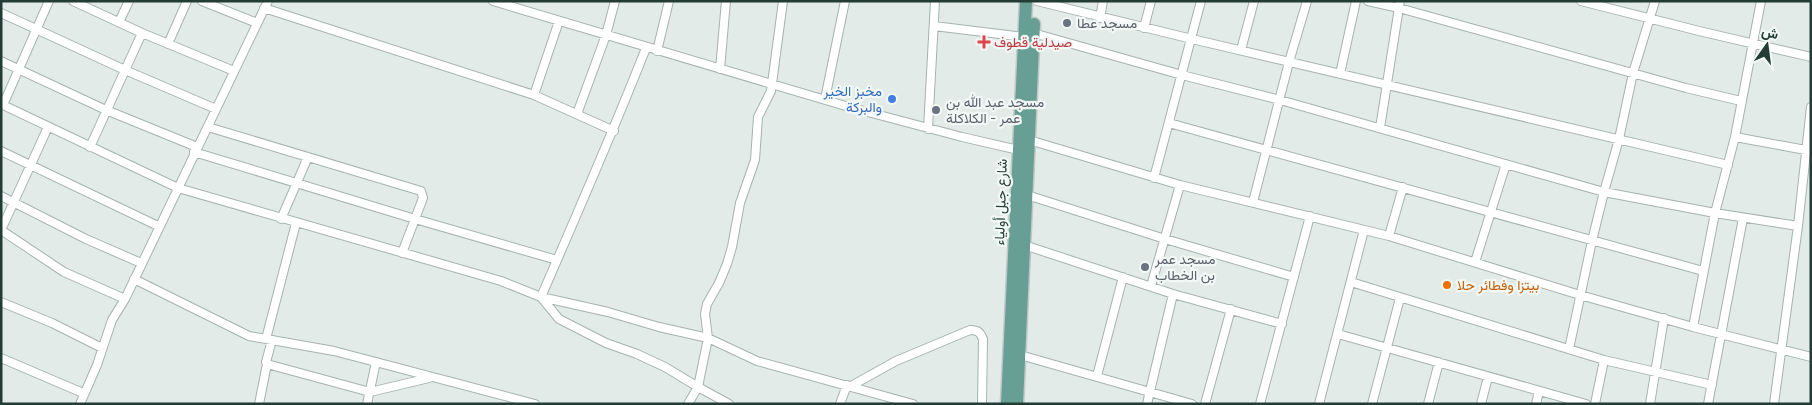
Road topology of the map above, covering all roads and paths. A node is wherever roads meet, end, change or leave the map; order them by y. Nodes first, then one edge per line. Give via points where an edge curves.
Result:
1 (49, 1) edge
2 (73, 1) edge
3 (129, 1) edge
4 (187, 1) edge
5 (202, 1) edge
6 (493, 1) edge
7 (615, 1) edge
8 (669, 1) edge
9 (726, 1) edge
10 (783, 1) edge
11 (845, 1) edge
12 (936, 1) edge
13 (1026, 1) edge
14 (1036, 1) edge
15 (1103, 1) edge
16 (1151, 1) edge
17 (1201, 1) edge
18 (1254, 1) edge
19 (1307, 1) edge
20 (1356, 1) edge
21 (1368, 1) edge
22 (1581, 1) edge
23 (1655, 1) edge
24 (1761, 1) edge
25 (506, 3) edge
26 (266, 4) edge
27 (1400, 5) edge
28 (1, 13) edge
29 (1100, 18) junction
30 (1650, 19) junction
31 (559, 21) junction
32 (119, 22) junction
33 (257, 23) junction
34 (934, 26) junction
35 (1144, 28) junction
36 (35, 29) junction
37 (142, 33) junction
38 (606, 35) junction
39 (1029, 35) junction
40 (1192, 39) junction
41 (1753, 43) junction
42 (168, 44) junction
43 (646, 48) junction
44 (657, 50) junction
45 (1241, 50) junction
46 (1811, 57) edge
47 (1, 61) edge
48 (1289, 62) junction
49 (18, 68) junction
50 (720, 69) junction
51 (125, 70) junction
52 (234, 71) junction
53 (1633, 73) junction
54 (1340, 74) junction
55 (1182, 75) junction
56 (772, 84) junction
57 (1388, 86) junction
58 (534, 95) junction
59 (825, 99) junction
60 (1280, 100) junction
61 (1742, 101) junction
62 (2, 105) edge
63 (1811, 108) edge
64 (216, 109) junction
65 (106, 110) junction
66 (577, 114) junction
67 (1169, 123) junction
68 (48, 127) junction
69 (208, 127) junction
70 (1380, 128) junction
71 (928, 129) junction
72 (614, 131) junction
73 (1735, 137) junction
74 (1619, 139) junction
75 (1025, 147) junction
76 (90, 148) junction
77 (196, 149) junction
78 (1266, 149) junction
79 (1808, 150) edge
80 (1, 151) edge
81 (308, 157) junction
82 (1506, 164) junction
83 (30, 165) junction
84 (1728, 165) junction
85 (1154, 178) junction
86 (296, 184) junction
87 (1180, 185) junction
88 (1403, 187) junction
89 (178, 188) junction
90 (1604, 192) junction
91 (1027, 195) junction
92 (1, 196) edge
93 (14, 202) junction
94 (1253, 202) junction
95 (1492, 212) junction
96 (1715, 213) junction
97 (1310, 216) junction
98 (1743, 218) junction
99 (281, 219) junction
100 (415, 219) junction
101 (296, 223) junction
102 (158, 226) junction
103 (1798, 226) junction
104 (1, 230) edge
105 (1364, 230) junction
106 (1389, 236) junction
107 (1165, 239) junction
108 (1592, 241) junction
109 (1024, 245) junction
110 (402, 253) junction
111 (557, 260) junction
112 (1475, 262) junction
113 (140, 263) junction
114 (1704, 271) junction
115 (1294, 276) junction
116 (1122, 277) junction
117 (134, 279) junction
118 (1350, 282) junction
119 (1151, 286) junction
120 (1173, 294) junction
121 (1580, 295) junction
122 (541, 297) junction
123 (1400, 298) junction
124 (125, 299) junction
125 (1, 302) edge
126 (1231, 309) junction
127 (1664, 318) junction
128 (1282, 324) junction
129 (1693, 327) junction
130 (1338, 334) junction
131 (1722, 334) junction
132 (708, 338) junction
133 (269, 340) junction
134 (1387, 347) junction
135 (102, 348) junction
136 (1569, 349) junction
137 (1781, 349) junction
138 (1020, 355) junction
139 (1811, 357) edge
140 (1, 358) edge
141 (1604, 360) junction
142 (376, 362) junction
143 (1438, 362) junction
144 (267, 364) junction
145 (1655, 372) junction
146 (1097, 376) junction
147 (1488, 376) junction
148 (431, 377) junction
149 (849, 385) junction
150 (1712, 385) junction
151 (698, 387) junction
152 (1539, 391) junction
153 (370, 392) junction
154 (1150, 392) junction
155 (83, 393) junction
156 (80, 404) edge
157 (260, 404) edge
158 (367, 404) edge
159 (535, 404) edge
160 (688, 404) edge
161 (728, 404) edge
162 (840, 404) edge
163 (913, 404) edge
164 (982, 404) edge
165 (1008, 404) edge
166 (1017, 404) edge
167 (1147, 404) edge
168 (1192, 404) edge
169 (1206, 404) edge
170 (1260, 404) edge
171 (1319, 404) edge
172 (1372, 404) edge
173 (1428, 404) edge
174 (1481, 404) edge
175 (1536, 404) edge
176 (1586, 404) edge
177 (1596, 404) edge
178 (1650, 404) edge
179 (1708, 404) edge
180 (1774, 404) edge

1 - 36 street
2 - 32 street
3 - 32 street
4 - 42 street
5 - 33 street
6 - 25 street
7 - 38 street
8 - 44 street
9 - 50 street
10 - 56 street
11 - 59 street
12 - 34 street
13 - 39 main road, شارع جبل أولياء
14 - 29 street
14 - 39 main road, شارع جبل أولياء
15 - 29 street
16 - 35 street
17 - 40 street
18 - 45 street
19 - 48 street
20 - 54 street
21 - 27 street
22 - 30 street
23 - 30 street
24 - 41 street
25 - 31 street
26 - 33 street
26 - 58 street
27 - 53 street
27 - 57 street
28 - 36 street
29 - 35 street
30 - 41 street
30 - 53 street
31 - 38 street
31 - 58 street
32 - 37 street
33 - 52 street
34 - 39 street
34 - 71 street
35 - 40 street
36 - 49 street
36 - 51 street
37 - 42 street
37 - 51 street
38 - 43 street
38 - 66 street
39 - 55 street
39 - 75 main road, شارع جبل أولياء
40 - 45 street
40 - 55 street
41 - 46 street
41 - 61 street
42 - 52 street
43 - 44 street
43 - 72 street
44 - 50 street
45 - 48 street
47 - 49 street
48 - 54 street
48 - 60 street
49 - 62 street
49 - 65 street
50 - 56 street
51 - 64 street
51 - 65 street
52 - 64 street
53 - 61 street
53 - 74 street
54 - 57 street
55 - 60 street
55 - 67 street
56 - 59 street
56 - 132 street via 769,98 758,118 755,160 740,204 732,247 719,283 707,304
57 - 70 street
57 - 74 street
58 - 66 street
59 - 71 street
60 - 70 street
60 - 78 street
61 - 73 street
62 - 68 street
63 - 79 street
64 - 69 street
65 - 76 street
65 - 77 street
66 - 72 street
67 - 78 street
67 - 85 street
68 - 76 street
68 - 83 street
69 - 77 street
69 - 81 street
70 - 82 street
71 - 75 street
72 - 111 street
73 - 79 street
73 - 84 street
74 - 84 street
74 - 90 street
75 - 85 street
75 - 91 main road, شارع جبل أولياء
75 - 165 main road, شارع جبل أولياء
76 - 89 street
77 - 86 street
77 - 89 street
78 - 88 street
78 - 94 street
79 - 103 street
80 - 83 street
81 - 86 street
81 - 100 street via 421,191 423,198
82 - 90 street
82 - 95 street
83 - 93 street
83 - 102 street
84 - 96 street
85 - 87 street
86 - 99 street
86 - 100 street
87 - 94 street
87 - 107 street
88 - 95 street
88 - 106 street
89 - 99 street
89 - 102 street
90 - 96 street
90 - 108 street
91 - 107 street
91 - 109 main road, شارع جبل أولياء
92 - 93 street
93 - 104 street
93 - 113 street
94 - 97 street
95 - 108 street
95 - 112 street
96 - 98 street
96 - 114 street
97 - 105 street
97 - 115 street
98 - 103 street
98 - 131 street
99 - 101 street
100 - 110 street
100 - 111 street
101 - 110 street
101 - 133 street
102 - 113 street
103 - 137 street
104 - 124 street via 64,272
105 - 106 street
105 - 118 street
106 - 112 street
107 - 115 street
107 - 119 street
108 - 114 street
108 - 121 street
109 - 116 street
109 - 138 main road, شارع جبل أولياء
110 - 122 street via 501,281
111 - 122 street
112 - 121 street
113 - 117 street
114 - 129 street
115 - 128 street
116 - 119 street
116 - 146 street
117 - 124 street
117 - 133 street via 249,336
118 - 123 street
118 - 130 street
119 - 120 street
120 - 126 street
120 - 154 street
121 - 127 street
121 - 136 street
122 - 132 street
122 - 151 street via 560,319 606,343 665,367
123 - 134 street
123 - 136 street
124 - 135 street via 112,320
125 - 135 street
126 - 128 street
126 - 169 street
127 - 129 street
127 - 145 street
128 - 170 street
129 - 131 street
130 - 134 street
130 - 171 street
131 - 137 street
131 - 150 street
132 - 149 street via 756,361
132 - 151 street
133 - 142 street
133 - 144 street
134 - 143 street
134 - 172 street
135 - 155 street
136 - 141 street
137 - 139 street
137 - 180 street
138 - 146 street
138 - 166 main road, شارع جبل أولياء
140 - 155 street
141 - 145 street
141 - 177 street
142 - 148 street
142 - 153 street
143 - 147 street
143 - 173 street
144 - 153 street
144 - 157 street
145 - 150 street
145 - 178 street
146 - 154 street
147 - 152 street
147 - 174 street
148 - 153 street
148 - 159 street
149 - 162 street
149 - 163 street
149 - 164 street via 896,361 970,330 977,330 983,339
150 - 179 street
151 - 160 street
151 - 161 street
152 - 175 street
152 - 176 street
153 - 158 street
154 - 167 street
154 - 168 street
155 - 156 street

